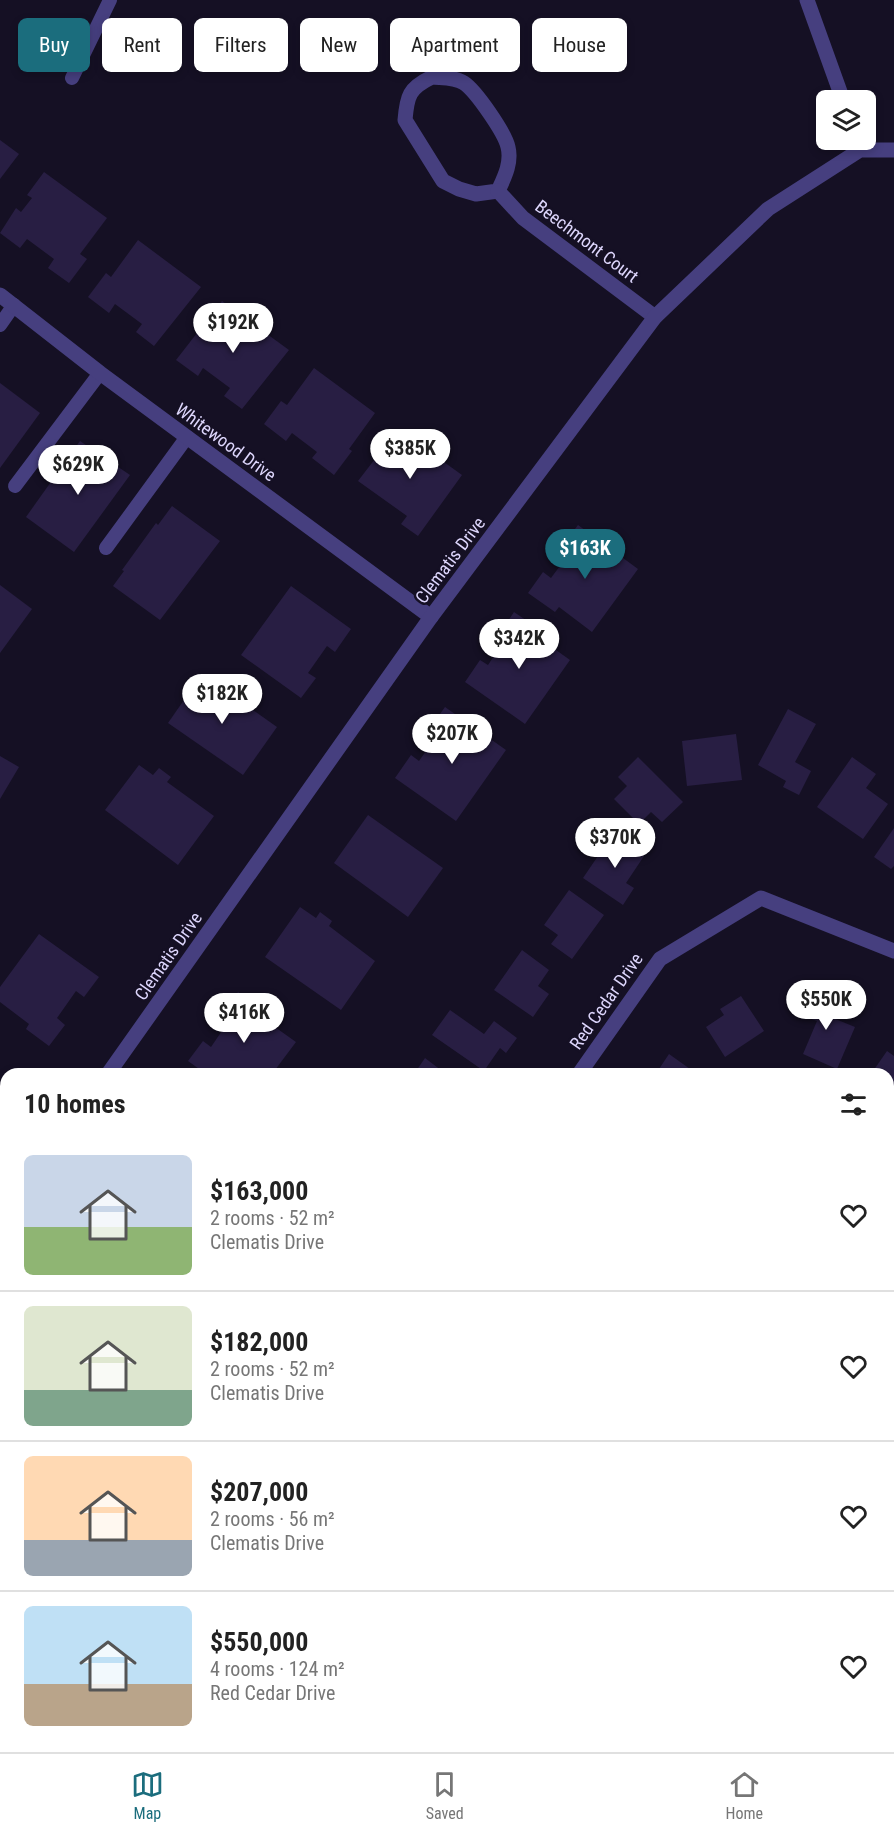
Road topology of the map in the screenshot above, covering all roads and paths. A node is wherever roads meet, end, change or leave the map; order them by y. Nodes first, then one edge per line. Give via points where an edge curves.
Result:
1 (110, 0) edge
2 (807, 0) edge
3 (72, 78) dead end
4 (839, 90) edge
5 (876, 147) edge
6 (852, 150) edge
7 (894, 150) edge
8 (498, 191) junction
9 (0, 295) edge
10 (14, 305) junction
11 (655, 317) junction
12 (0, 325) edge
13 (100, 373) junction
14 (188, 437) junction
15 (15, 486) dead end
16 (106, 548) dead end
17 (431, 617) junction
18 (894, 951) edge
19 (112, 1068) edge
20 (583, 1068) edge

1 - 3 lane
2 - 4 street
5 - 7 street, Clematis Drive
6 - 11 street, Clematis Drive via 768,209
8 - 8 street via 507,171 508,146 481,99 464,82 448,78 432,78 419,84 409,93 405,120 443,181 476,194
8 - 11 street, Beechmont Court via 523,218
9 - 10 street, Whitewood Drive
10 - 12 lane
10 - 13 street, Whitewood Drive
11 - 17 street, Clematis Drive
13 - 14 street, Whitewood Drive
13 - 15 lane
14 - 16 lane
14 - 17 street, Whitewood Drive
17 - 19 street, Clematis Drive
18 - 20 street, Red Cedar Drive via 761,898 660,959

